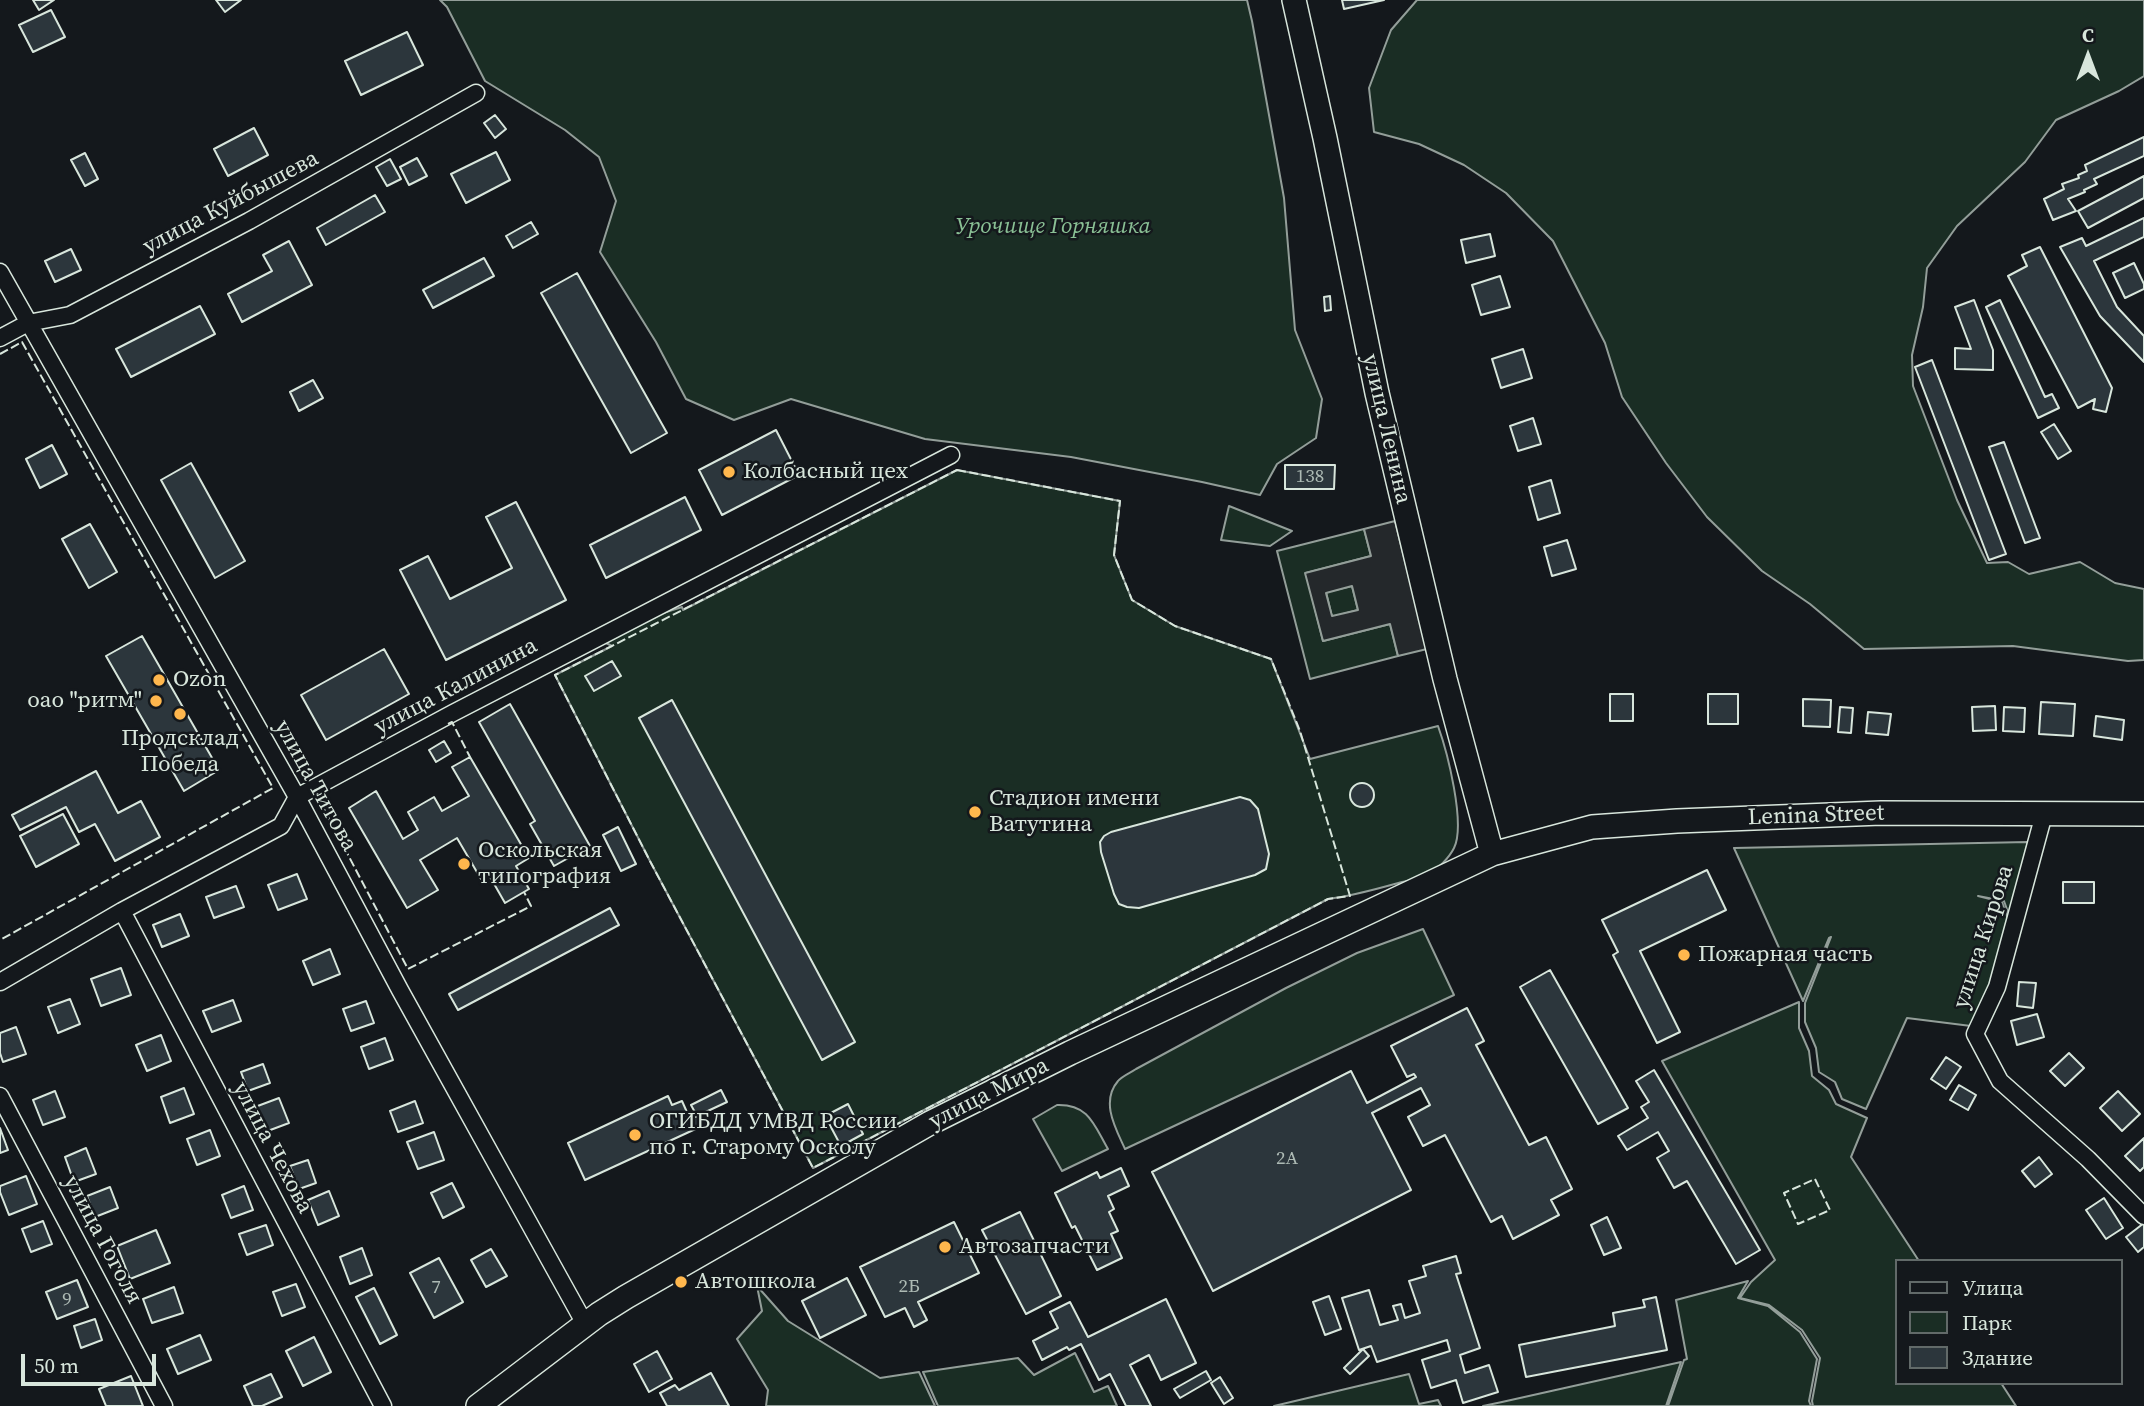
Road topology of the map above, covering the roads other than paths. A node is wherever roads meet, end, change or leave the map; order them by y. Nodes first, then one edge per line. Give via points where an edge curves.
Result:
1 (1294, 0) edge
2 (476, 93) dead end
3 (0, 272) edge
4 (28, 323) junction
5 (0, 338) edge
6 (951, 455) dead end
7 (297, 797) junction
8 (2044, 814) junction
9 (2144, 814) edge
10 (1492, 854) junction
11 (122, 911) junction
12 (0, 982) edge
13 (0, 1096) edge
14 (2144, 1216) edge
15 (585, 1324) junction
16 (164, 1406) edge
17 (383, 1406) edge
18 (478, 1406) edge

1 - 10 main road, улица Ленина via 1377,393
2 - 4 street, улица Куйбышева via 249,221 70,314
3 - 4 street, улица Титова
4 - 5 street, улица Куйбышева
4 - 7 street, улица Титова
6 - 7 street, улица Калинина
7 - 11 street via 281,826
7 - 15 street, улица Титова
8 - 9 main road, Lenina Street
8 - 10 main road, Lenina Street via 1881,813 1592,827
8 - 14 street, улица Кирова via 1997,987 1975,1034 2000,1081
10 - 15 main road, улица Мира via 930,1123
11 - 12 street
11 - 17 street, улица Чехова
13 - 16 street, улица Гоголя
15 - 18 main road, улица Мира

